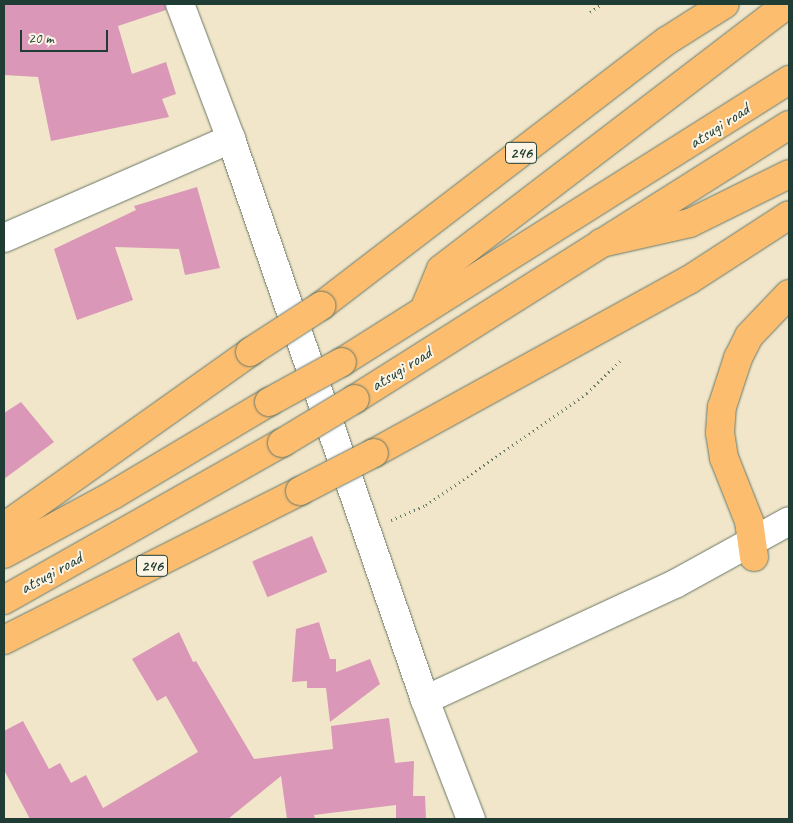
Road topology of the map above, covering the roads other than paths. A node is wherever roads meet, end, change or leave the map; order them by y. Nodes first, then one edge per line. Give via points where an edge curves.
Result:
1 (180, 4) edge
2 (725, 4) edge
3 (787, 4) edge
4 (789, 80) edge
5 (789, 125) edge
6 (232, 139) junction
7 (789, 174) edge
8 (789, 215) edge
9 (4, 238) edge
10 (601, 243) junction
11 (789, 294) edge
12 (424, 310) junction
13 (789, 521) edge
14 (4, 527) edge
15 (789, 541) edge
16 (752, 548) junction
17 (4, 554) edge
18 (4, 600) edge
19 (4, 640) edge
20 (425, 700) junction
21 (471, 819) edge

1 - 6 street
2 - 14 highway, 246, bridge via 668,40 320,306
3 - 12 highway via 441,269
4 - 12 highway, atsugi road
5 - 10 highway, atsugi road / 246
6 - 9 street
6 - 20 street
7 - 10 highway via 690,223
8 - 19 highway, 246, bridge via 689,280 374,454
10 - 18 highway, atsugi road / 246, bridge via 282,443
11 - 16 highway via 749,336 722,407 720,433 724,458 749,521
12 - 17 highway, atsugi road, bridge via 342,362 113,496
13 - 16 street
15 - 16 street
16 - 20 street
20 - 21 street

